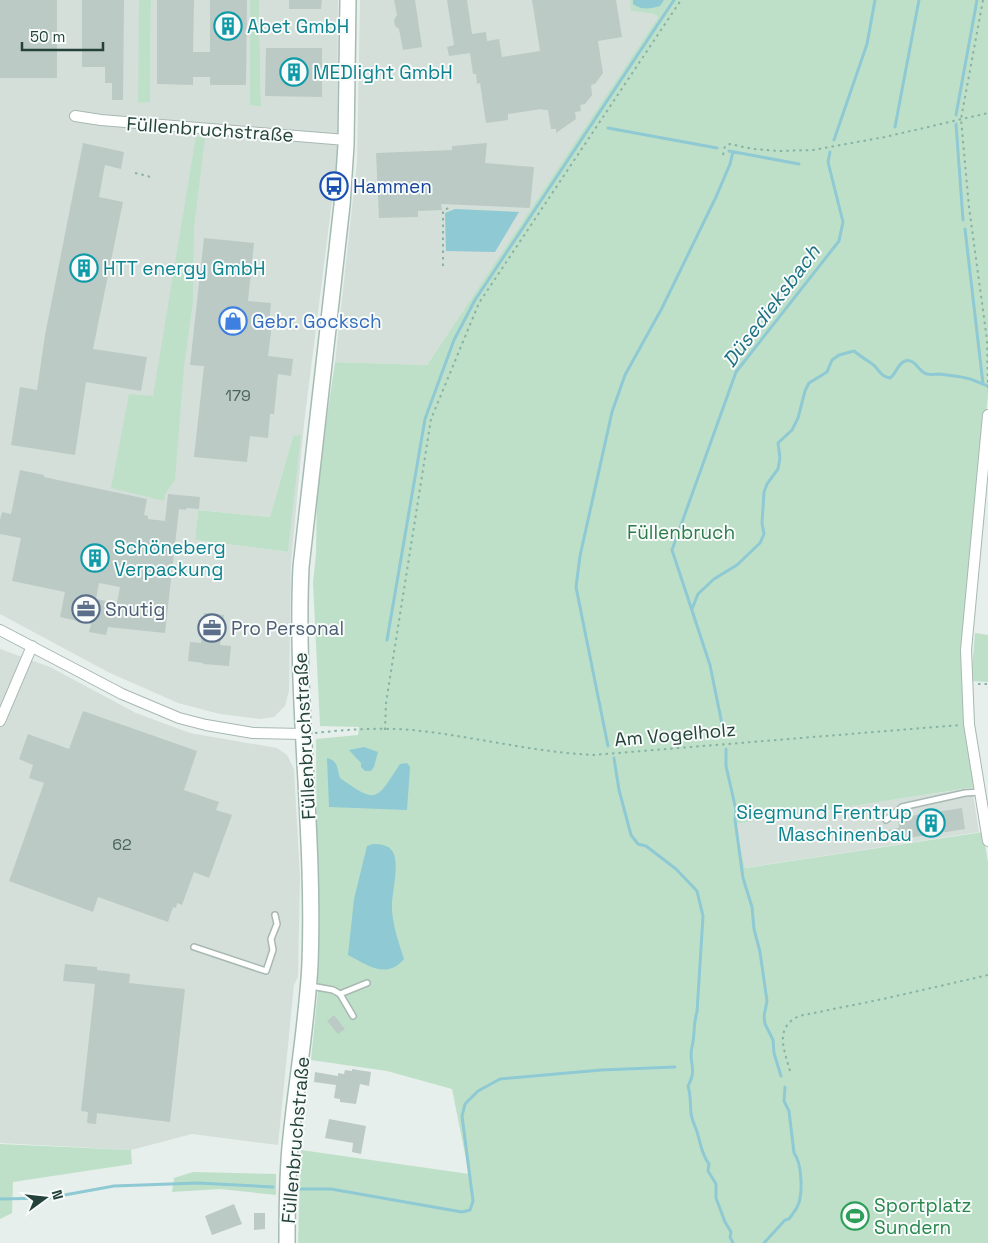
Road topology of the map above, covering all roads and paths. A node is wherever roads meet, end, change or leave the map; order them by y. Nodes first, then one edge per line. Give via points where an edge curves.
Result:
1 (348, 0) edge
2 (681, 0) edge
3 (983, 0) edge
4 (988, 113) edge
5 (75, 116) dead end
6 (962, 119) junction
7 (346, 140) junction
8 (723, 155) dead end
9 (135, 173) dead end
10 (152, 180) dead end
11 (450, 208) dead end
12 (443, 266) dead end
13 (988, 388) edge
14 (988, 415) edge
15 (0, 630) edge
16 (32, 646) junction
17 (0, 721) edge
18 (969, 724) junction
19 (385, 730) junction
20 (303, 734) junction
21 (980, 792) junction
22 (886, 820) dead end
23 (988, 841) edge
24 (274, 915) dead end
25 (194, 947) dead end
26 (988, 975) edge
27 (367, 983) dead end
28 (308, 985) junction
29 (340, 994) junction
30 (353, 1016) dead end
31 (790, 1070) dead end
32 (287, 1243) edge

1 - 7 street, Füllenbruchstraße
2 - 19 path via 479,303 432,419 386,703
3 - 6 path
4 - 6 path
5 - 7 street, Füllenbruchstraße
6 - 8 path via 813,150 778,151 730,144 725,146
6 - 13 path via 969,207 987,340
7 - 20 street, Füllenbruchstraße via 342,205 301,567 299,618
9 - 10 path
11 - 12 path via 443,211
14 - 18 street via 966,650
15 - 16 street
16 - 17 street
16 - 20 street via 122,694 179,718 253,733
18 - 19 path, Am Vogelholz via 593,755 564,754 422,731
18 - 21 street
19 - 20 path, Am Vogelholz
20 - 28 street, Füllenbruchstraße via 310,864
21 - 22 lane via 902,807
21 - 23 street
24 - 25 lane via 277,924 266,970
26 - 31 path via 799,1016 786,1024 784,1031
27 - 29 lane
28 - 29 lane
28 - 32 street, Füllenbruchstraße via 291,1138
29 - 30 lane

